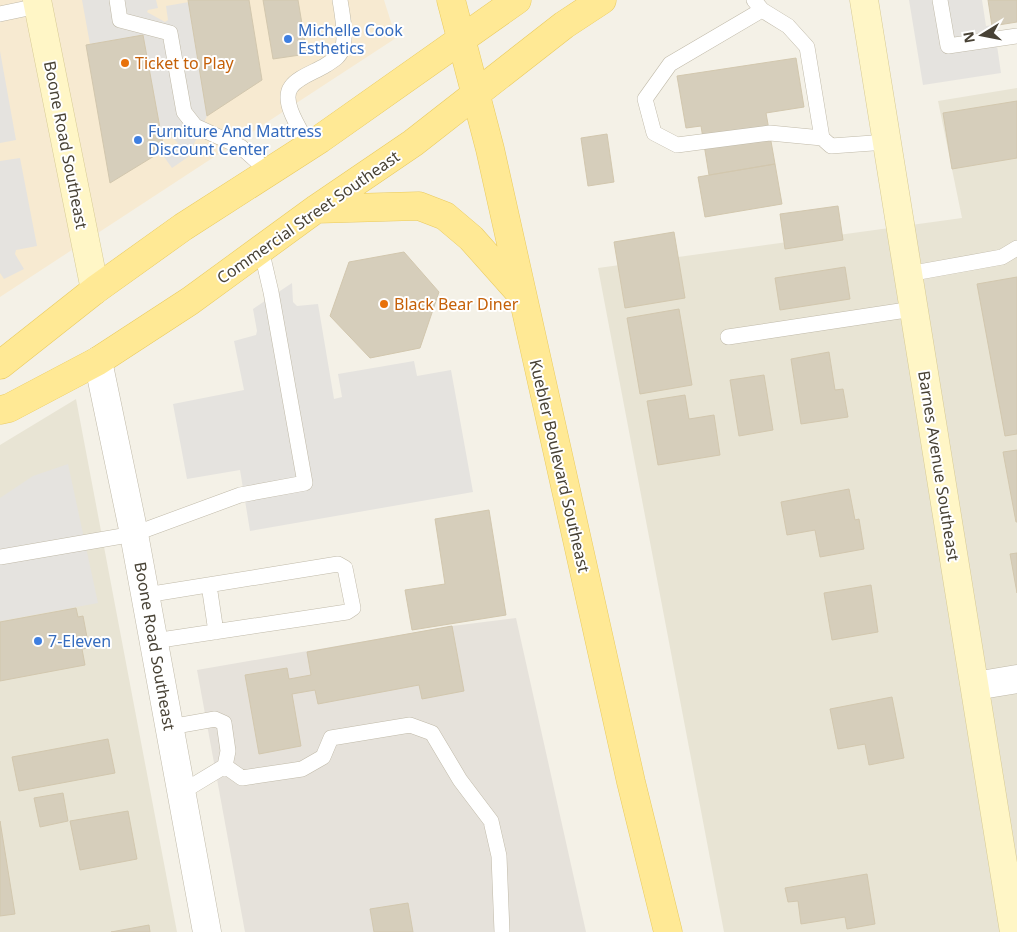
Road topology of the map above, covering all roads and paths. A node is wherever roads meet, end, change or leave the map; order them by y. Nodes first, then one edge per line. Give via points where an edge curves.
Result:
1 (117, 0) edge
2 (340, 0) edge
3 (451, 0) edge
4 (517, 0) edge
5 (602, 0) edge
6 (864, 0) edge
7 (940, 0) edge
8 (38, 3) edge
9 (758, 5) edge
10 (0, 14) edge
11 (1017, 36) edge
12 (461, 40) junction
13 (475, 96) junction
14 (822, 138) junction
15 (887, 142) junction
16 (310, 146) junction
17 (269, 172) junction
18 (316, 209) junction
19 (1017, 248) edge
20 (261, 249) junction
21 (908, 274) junction
22 (95, 290) junction
23 (522, 295) junction
24 (913, 309) junction
25 (728, 337) dead end
26 (98, 361) junction
27 (0, 365) edge
28 (0, 410) edge
29 (134, 534) junction
30 (0, 557) edge
31 (208, 585) junction
32 (146, 595) junction
33 (216, 632) junction
34 (154, 641) junction
35 (1017, 680) edge
36 (975, 686) junction
37 (170, 727) junction
38 (225, 766) junction
39 (182, 792) junction
40 (1013, 904) edge
41 (207, 932) edge
42 (502, 932) edge
43 (668, 932) edge
44 (1014, 932) edge

1 - 17 lane via 120,20 170,33 184,112 195,126 241,147
2 - 16 lane via 343,48 328,64 298,80 287,96 288,108
3 - 12 main road, Kuebler Boulevard Southeast
4 - 12 main road
5 - 13 main road, Commercial Street Southeast via 564,25
6 - 15 street, Barnes Avenue Southeast
7 - 11 lane via 948,46
8 - 10 lane
8 - 22 street, Boone Road Southeast
9 - 14 lane via 788,26 807,47
9 - 14 lane via 670,64 645,99 654,132 676,145 770,133
12 - 13 main road, Kuebler Boulevard Southeast
12 - 16 main road
13 - 18 main road, Commercial Street Southeast
13 - 23 main road, Kuebler Boulevard Southeast
14 - 15 lane via 830,146
15 - 21 street, Barnes Avenue Southeast
16 - 17 main road
17 - 22 main road via 183,227
18 - 20 main road, Commercial Street Southeast
18 - 23 main road via 419,206 445,216 471,238
19 - 21 lane via 1002,257
20 - 26 main road, Commercial Street Southeast via 190,301
20 - 29 lane via 305,483 240,495
21 - 24 street, Barnes Avenue Southeast
22 - 27 main road
23 - 43 main road, Kuebler Boulevard Southeast via 630,782
24 - 25 lane
24 - 36 street, Barnes Avenue Southeast
26 - 28 main road, Commercial Street Southeast
26 - 29 street, Boone Road Southeast
29 - 30 lane
29 - 32 street, Boone Road Southeast
31 - 32 lane
31 - 33 lane
31 - 33 lane via 338,564 345,568 353,608 347,612
32 - 34 street, Boone Road Southeast
33 - 34 lane
34 - 37 street, Boone Road Southeast
35 - 36 street
36 - 40 street, Barnes Avenue Southeast
37 - 38 lane via 215,719 224,722 228,751
37 - 39 street, Boone Road Southeast
38 - 39 lane
38 - 42 lane via 242,778 302,769 323,757 331,738 410,725 432,733 460,780 491,821 499,856
39 - 41 street, Boone Road Southeast
40 - 44 street, Barnes Avenue Southeast

